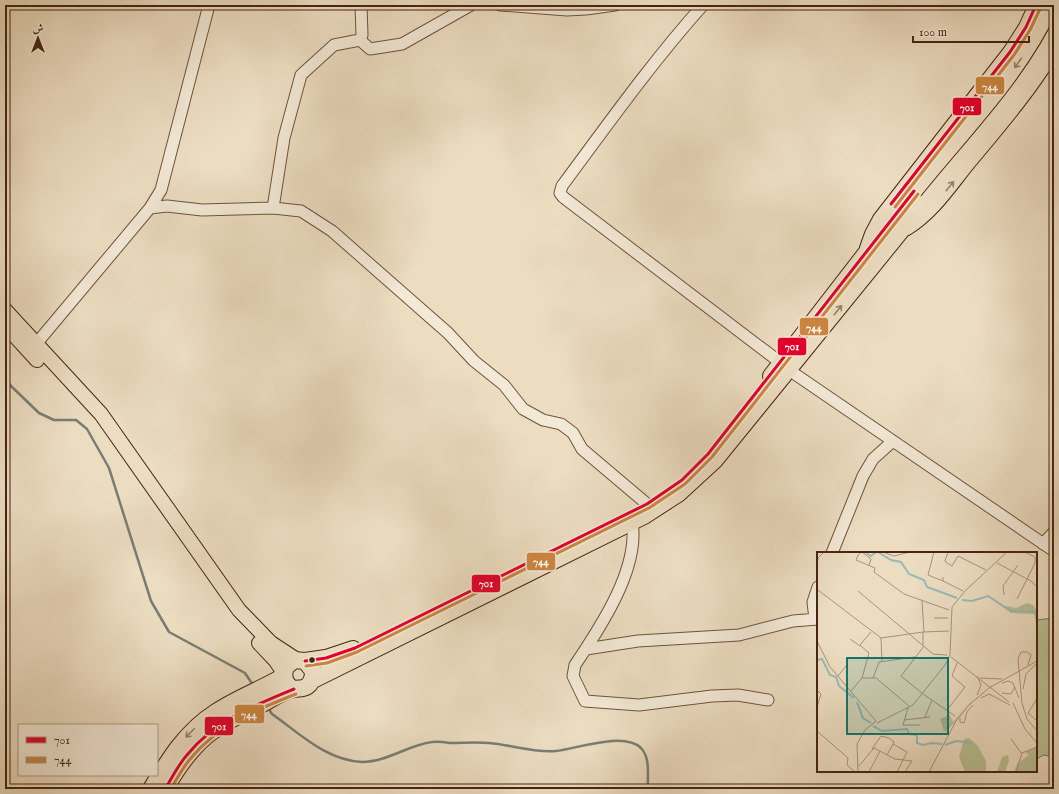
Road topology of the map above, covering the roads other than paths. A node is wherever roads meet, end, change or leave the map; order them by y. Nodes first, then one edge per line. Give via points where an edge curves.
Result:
1 (209, 5) edge
2 (361, 5) edge
3 (471, 5) edge
4 (500, 5) edge
5 (615, 5) edge
6 (704, 5) edge
7 (1036, 5) edge
8 (1043, 5) edge
9 (1051, 5) edge
10 (1054, 13) edge
11 (1054, 32) edge
12 (360, 40) junction
13 (1054, 50) edge
14 (921, 194) junction
15 (150, 208) junction
16 (273, 208) junction
17 (902, 231) junction
18 (867, 250) junction
19 (5, 310) edge
20 (5, 325) edge
21 (36, 344) junction
22 (785, 366) junction
23 (893, 441) junction
24 (647, 504) junction
25 (632, 522) junction
26 (1054, 532) edge
27 (1044, 544) junction
28 (1054, 551) edge
29 (832, 552) edge
30 (817, 590) edge
31 (817, 619) edge
32 (586, 649) junction
33 (301, 661) junction
34 (312, 680) junction
35 (283, 683) junction
36 (768, 700) dead end
37 (247, 703) junction
38 (151, 789) edge
39 (165, 789) edge

1 - 15 street via 161,190
2 - 12 street
3 - 12 street via 402,44 370,48
4 - 5 street via 567,10
6 - 22 street via 672,40 636,86 562,186 560,193
7 - 18 main road via 1010,52 880,219
8 - 10 main road
9 -> 14 highway, bridge via 1015,67
11 - 14 highway via 1026,76
12 - 16 street via 334,45 301,75 284,138
17 -> 13 main road via 915,224 931,208 1002,122
14 - 17 highway
14 - 18 highway
15 - 16 street
15 - 21 street
16 - 24 street via 301,212 332,231 448,333 474,361 504,385 523,409 543,420 561,424 573,433 582,449
22 -> 17 highway
18 - 22 highway
19 - 21 main road
20 - 35 main road via 100,426 228,612 272,656
21 - 33 main road via 101,414 239,610 272,643
22 - 23 street
22 - 24 highway via 700,463 672,488
22 - 25 highway via 700,476 666,503
23 - 27 street
23 - 29 street via 873,459 863,476
24 - 33 highway via 355,648 326,658
25 - 32 street via 634,542 630,559 615,600
25 - 34 highway
26 - 27 street
27 - 28 street
30 - 31 street via 813,602
31 - 32 street via 739,635 638,641
32 - 36 street via 574,665 573,676 585,701 639,705 738,695
33 - 34 highway via 311,667
33 - 35 highway via 287,665
34 - 35 highway via 305,688
35 - 37 highway
37 -> 38 highway via 217,711 194,729 175,750
37 - 39 highway via 197,743 182,761

